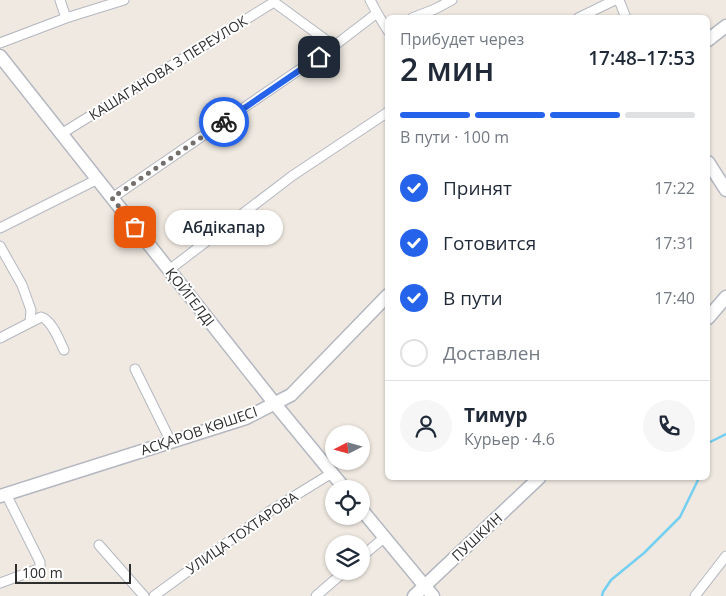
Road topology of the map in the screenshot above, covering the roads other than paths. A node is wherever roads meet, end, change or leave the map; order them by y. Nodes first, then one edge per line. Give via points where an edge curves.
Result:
1 (60, 0) edge
2 (124, 0) edge
3 (370, 0) edge
4 (452, 0) edge
5 (615, 0) edge
6 (619, 0) edge
7 (274, 1) edge
8 (377, 14) junction
9 (420, 15) edge
10 (584, 15) edge
11 (625, 15) edge
12 (66, 18) junction
13 (385, 25) edge
14 (726, 26) edge
15 (710, 38) edge
16 (0, 43) edge
17 (334, 46) junction
18 (0, 56) edge
19 (385, 114) edge
20 (61, 134) junction
21 (710, 165) edge
22 (98, 180) junction
23 (726, 190) edge
24 (112, 198) junction
25 (0, 228) edge
26 (0, 246) edge
27 (170, 270) junction
28 (385, 298) edge
29 (726, 298) edge
30 (710, 316) edge
31 (30, 322) junction
32 (0, 338) edge
33 (64, 350) dead end
34 (135, 369) dead end
35 (275, 404) junction
36 (171, 442) junction
37 (332, 474) junction
38 (337, 480) edge
39 (537, 480) edge
40 (3, 495) edge
41 (370, 520) edge
42 (385, 537) junction
43 (99, 545) dead end
44 (370, 550) edge
45 (726, 556) edge
46 (335, 580) edge
47 (0, 583) edge
48 (424, 586) junction
49 (144, 596) edge
50 (154, 596) edge
51 (316, 596) edge
52 (414, 596) edge
53 (433, 596) edge
54 (695, 596) edge

1 - 12 street
2 - 12 street
3 - 8 street
4 - 9 street
5 - 10 street
6 - 11 street
7 - 17 street, КАШАГАНОВА 3 ПЕРЕУЛОК
7 - 20 street, КАШАГАНОВА 3 ПЕРЕУЛОК
8 - 13 street
8 - 17 street
12 - 16 street
14 - 15 street
17 - 24 street
18 - 20 street, ҚОЙГЕЛДІ
19 - 27 street via 292,176
20 - 22 street, ҚОЙГЕЛДІ
21 - 23 street
22 - 24 street, ҚОЙГЕЛДІ
22 - 25 street
24 - 27 street, ҚОЙГЕЛДІ
26 - 31 street via 22,285 31,310
27 - 35 street, ҚОЙГЕЛДІ
28 - 35 street, АСҚАРОВ КӨШЕСІ via 291,395
29 - 30 street
31 - 32 street
31 - 33 street via 41,317 49,321
34 - 36 street
35 - 36 street, АСҚАРОВ КӨШЕСІ via 246,418
35 - 37 street, ҚОЙГЕЛДІ
36 - 40 street, АСҚАРОВ КӨШЕСІ
37 - 38 street, ҚОЙГЕЛДІ
37 - 50 street, УЛИЦА ТОХТАРОВА via 270,511
39 - 48 street, ПУШКИН
40 - 47 street via 40,567
41 - 42 street
42 - 44 street
42 - 48 street
43 - 49 street
45 - 54 street
46 - 51 street
48 - 52 street, ПУШКИН
48 - 53 street

